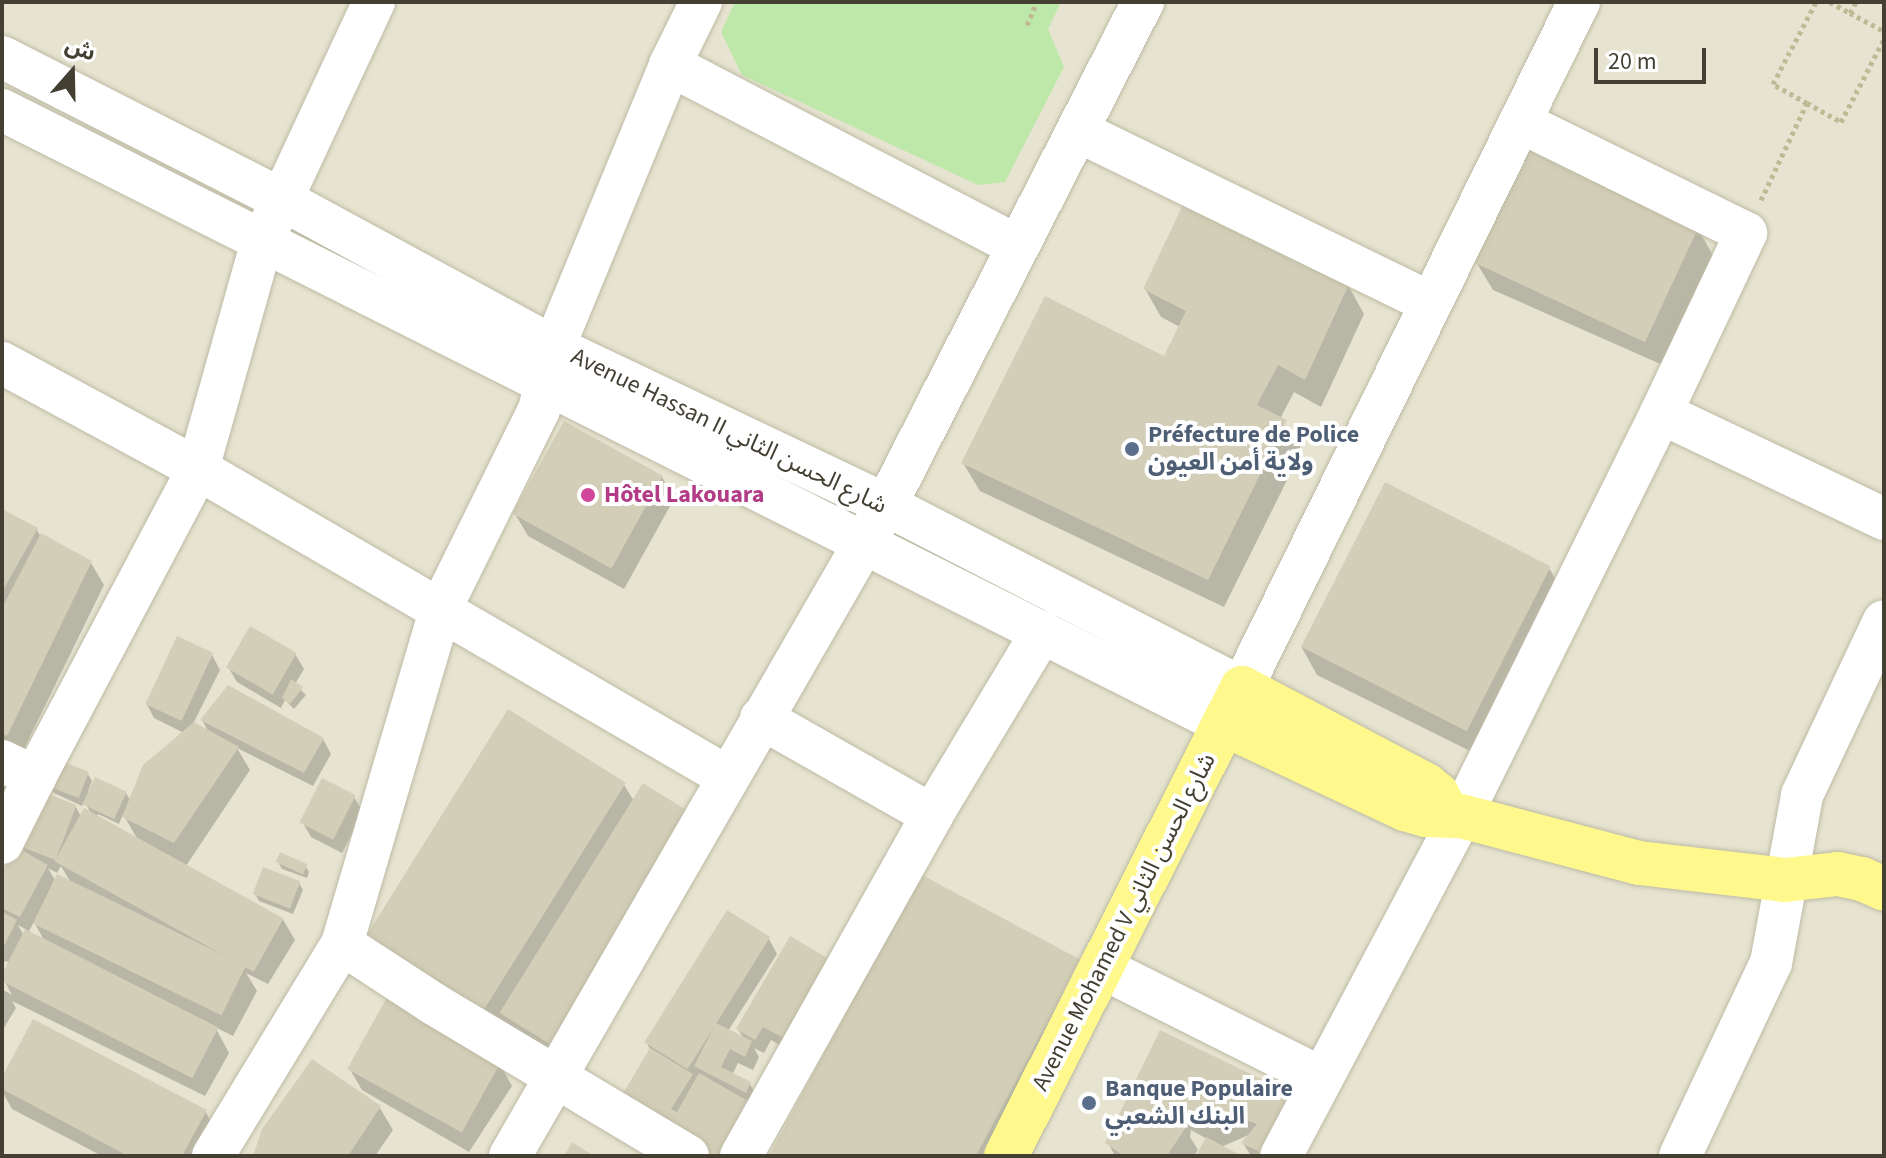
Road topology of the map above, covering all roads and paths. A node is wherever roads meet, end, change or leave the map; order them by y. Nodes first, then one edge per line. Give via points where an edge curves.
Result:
1 (374, 2) edge
2 (701, 2) edge
3 (1037, 2) edge
4 (1143, 2) edge
5 (1579, 2) edge
6 (1816, 2) edge
7 (1830, 2) edge
8 (1856, 2) edge
9 (1850, 13) junction
10 (1027, 25) dead end
11 (1884, 31) edge
12 (1884, 39) edge
13 (2, 57) edge
14 (670, 65) junction
15 (1807, 103) junction
16 (2, 110) edge
17 (1520, 122) junction
18 (1078, 131) junction
19 (283, 200) junction
20 (1746, 233) junction
21 (262, 242) junction
22 (1017, 246) junction
23 (1429, 302) junction
24 (2, 363) edge
25 (551, 365) junction
26 (1661, 413) junction
27 (198, 469) junction
28 (886, 505) junction
29 (1884, 519) edge
30 (865, 543) junction
31 (440, 610) junction
32 (1884, 621) edge
33 (1042, 632) junction
34 (1233, 706) junction
35 (761, 718) junction
36 (19, 769) edge
37 (726, 776) junction
38 (1454, 814) junction
39 (932, 815) junction
40 (2, 843) edge
41 (1785, 880) junction
42 (1884, 889) edge
43 (342, 944) junction
44 (1102, 968) junction
45 (554, 1078) junction
46 (1322, 1078) junction
47 (213, 1156) edge
48 (510, 1156) edge
49 (688, 1156) edge
50 (741, 1156) edge
51 (1006, 1156) edge
52 (1281, 1156) edge
53 (1680, 1156) edge

1 - 19 street
2 - 14 street
3 - 10 path
4 - 18 street
5 - 17 street
6 - 15 path via 1773,84
7 - 9 path
8 - 9 path
9 - 11 path
12 - 15 path via 1841,122
13 - 19 street, Avenue Hassan II شارع الحسن الثاني
14 - 22 street
14 - 25 street
15 - 20 path
16 - 21 street, Avenue Hassan II شارع الحسن الثاني
17 - 20 street
17 - 23 street
18 - 22 street
18 - 23 street
19 - 21 street
19 - 25 street, Avenue Hassan II شارع الحسن الثاني
20 - 26 street
21 - 25 street, Avenue Hassan II شارع الحسن الثاني
21 - 27 street
22 - 28 street
23 - 34 street
24 - 27 street
25 - 28 street, Avenue Hassan II شارع الحسن الثاني
25 - 30 street, Avenue Hassan II شارع الحسن الثاني
25 - 31 street via 539,410
26 - 29 street
26 - 38 street
27 - 31 street
27 - 36 street
28 - 30 street
28 - 34 street, Avenue Hassan II شارع الحسن الثاني
30 - 33 street, Avenue Hassan II شارع الحسن الثاني
30 - 35 street
31 - 37 street
31 - 43 street
32 - 41 street via 1802,795
33 - 34 street, Avenue Hassan II شارع الحسن الثاني
33 - 39 street
34 - 38 main road, Avenue Hassan II شارع الحسن الثاني via 1405,809
34 - 44 main road, Avenue Mohamed V شارع الحسن الثاني
35 - 37 street
35 - 39 street
36 - 40 street
37 - 45 street
38 - 41 main road, Avenue Hassan II شارع الحسن الثاني via 1639,863
38 - 46 street
39 - 50 street
41 - 42 main road, Avenue Hassan II شارع الحسن الثاني via 1838,874
41 - 53 street via 1771,963
43 - 45 street
43 - 47 street
44 - 46 street
44 - 51 main road, Avenue Mohamed V شارع الحسن الثاني
45 - 48 street
45 - 49 street
46 - 52 street

